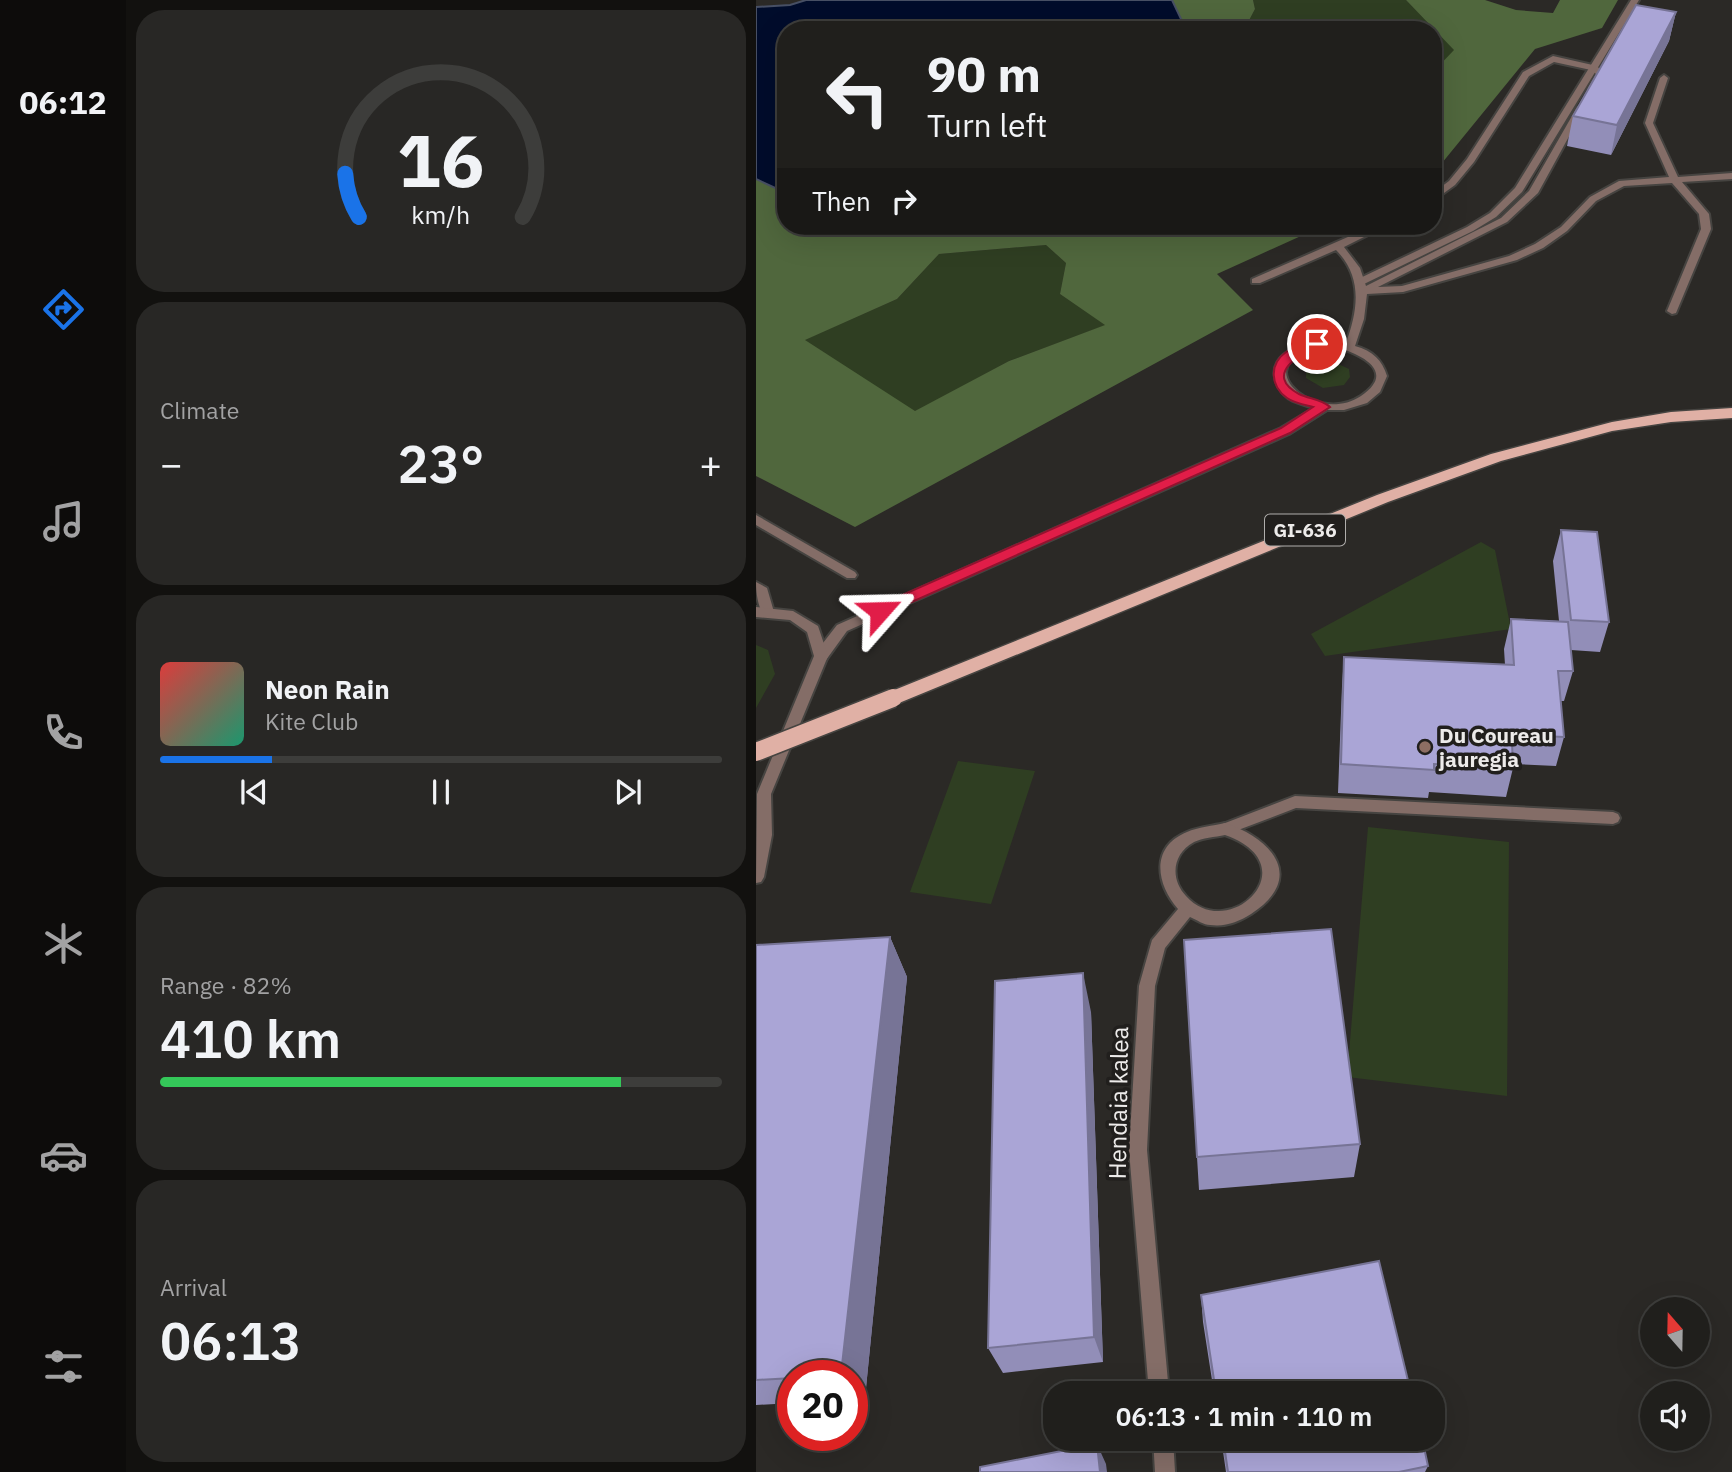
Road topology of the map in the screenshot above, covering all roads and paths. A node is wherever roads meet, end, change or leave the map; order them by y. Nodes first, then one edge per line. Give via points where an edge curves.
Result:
1 (1635, 0) edge
2 (1594, 68) junction
3 (1664, 78) dead end
4 (1732, 176) edge
5 (1675, 180) junction
6 (1442, 191) edge
7 (1361, 235) edge
8 (1337, 246) junction
9 (1256, 281) dead end
10 (1362, 286) junction
11 (1672, 311) dead end
12 (1350, 346) junction
13 (1324, 407) junction
14 (1732, 413) edge
15 (756, 519) edge
16 (851, 575) dead end
17 (756, 587) edge
18 (762, 612) edge
19 (821, 656) junction
20 (756, 752) edge
21 (760, 797) edge
22 (1613, 818) dead end
23 (1224, 829) junction
24 (756, 877) edge
25 (1187, 910) junction
26 (1158, 1381) edge
27 (1164, 1451) edge
28 (1165, 1472) edge

1 - 2 street
2 - 6 street via 1553,58 1526,74 1471,160
2 - 10 street via 1600,74 1533,193 1504,220
3 - 5 street via 1649,123
4 - 5 street
5 - 10 street via 1636,181 1607,189 1564,229 1513,258 1403,289
5 - 11 street via 1704,214 1706,229
7 - 8 street
8 - 9 street
8 - 10 street via 1349,255
10 - 12 street
12 - 13 street via 1374,359 1382,379 1369,397
12 - 13 street via 1301,348 1281,365 1283,386 1300,399
13 - 19 street via 1285,430 842,628
14 - 20 main road, GI-636, bridge via 1619,424 1516,450 1381,499
15 - 16 street
17 - 18 street via 762,591
18 - 19 street via 793,617 813,629
19 - 21 street
21 - 24 street via 765,835
22 - 23 street via 1295,802
23 - 25 street via 1192,835 1170,857 1167,886
23 - 25 street via 1255,841 1265,853 1270,881 1264,895 1238,915 1220,918
25 - 26 street, Hendaia kalea via 1158,945 1147,986 1139,1150
27 - 28 street

